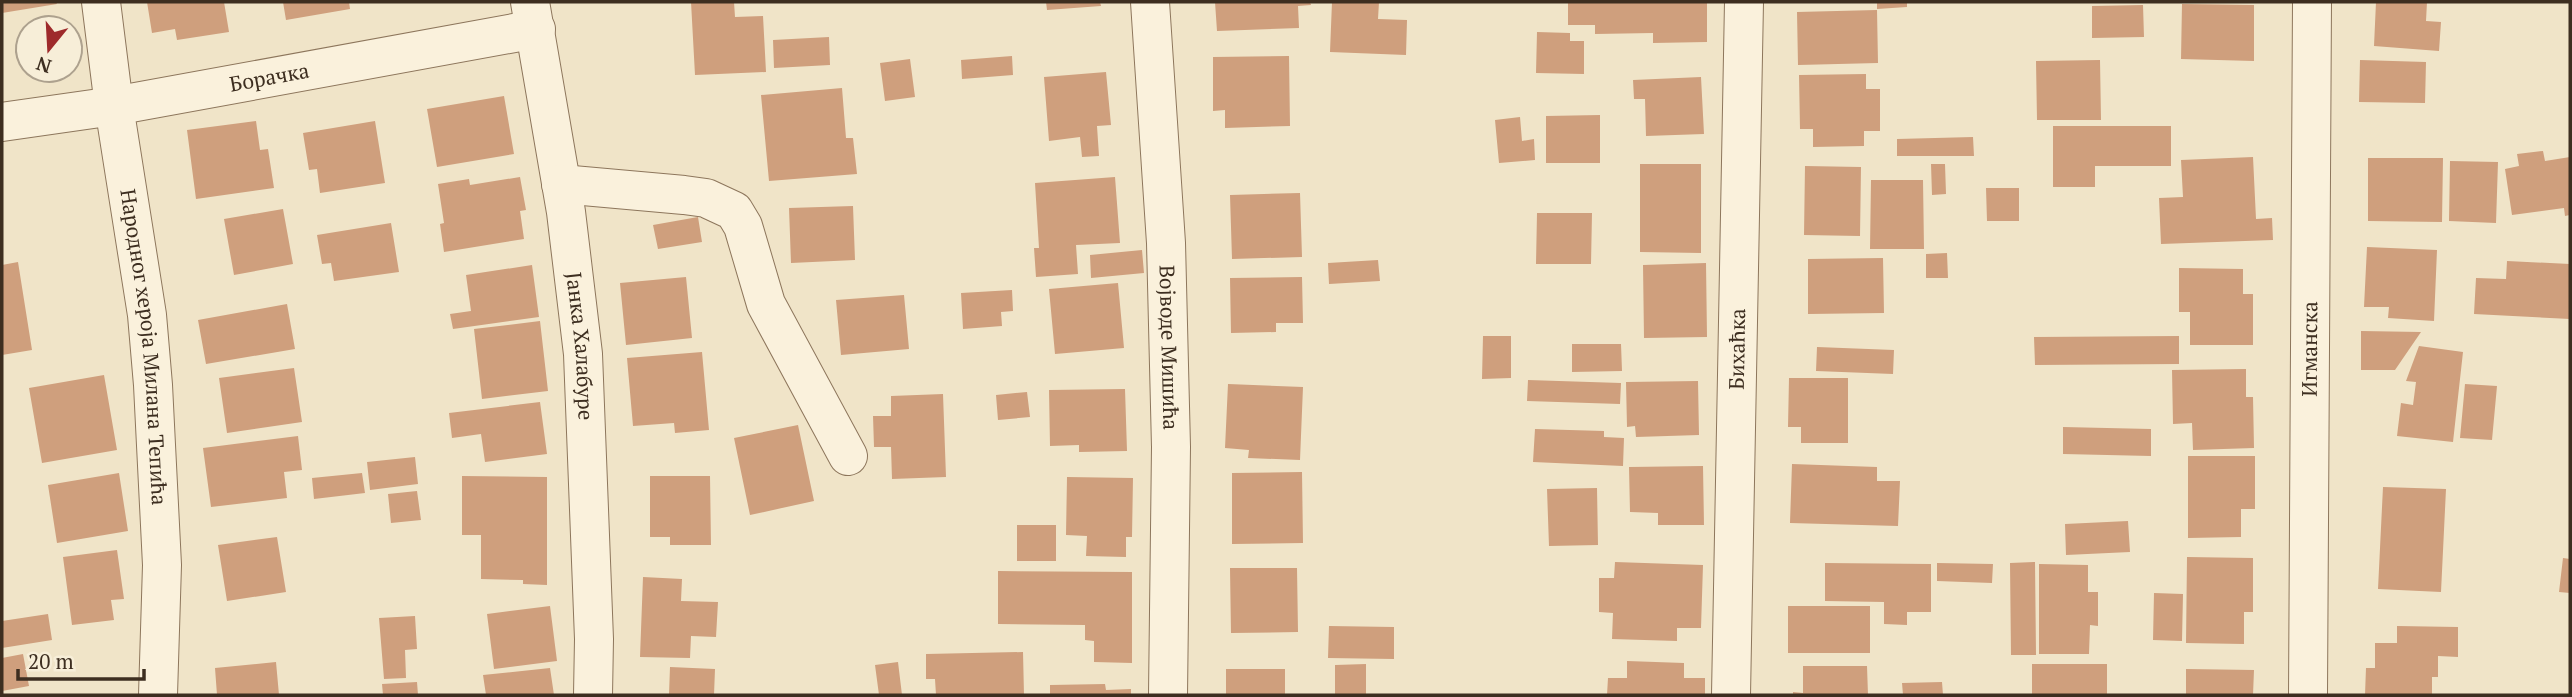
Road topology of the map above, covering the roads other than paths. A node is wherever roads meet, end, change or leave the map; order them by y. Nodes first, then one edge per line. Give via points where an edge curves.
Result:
1 (101, 2) edge
2 (1150, 2) edge
3 (1744, 2) edge
4 (2312, 2) edge
5 (533, 16) edge
6 (114, 106) junction
7 (2, 122) edge
8 (561, 184) junction
9 (848, 456) dead end
10 (158, 695) edge
11 (593, 695) edge
12 (1168, 695) edge
13 (1731, 695) edge
14 (2308, 695) edge

1 - 6 street, Народног хероја Милана Тепића
2 - 12 street, Војводе Мишића via 1166,243 1171,447
3 - 13 street, Бихаћка
4 - 14 street, Игманска
5 - 6 street, Борачка
5 - 8 street, Јанка Халабуре
6 - 7 street, Борачка
6 - 10 street, Народног хероја Милана Тепића via 147,314 153,385 162,565
8 - 9 street via 706,198 734,211 743,226 766,304
8 - 11 street, Јанка Халабуре via 583,354

